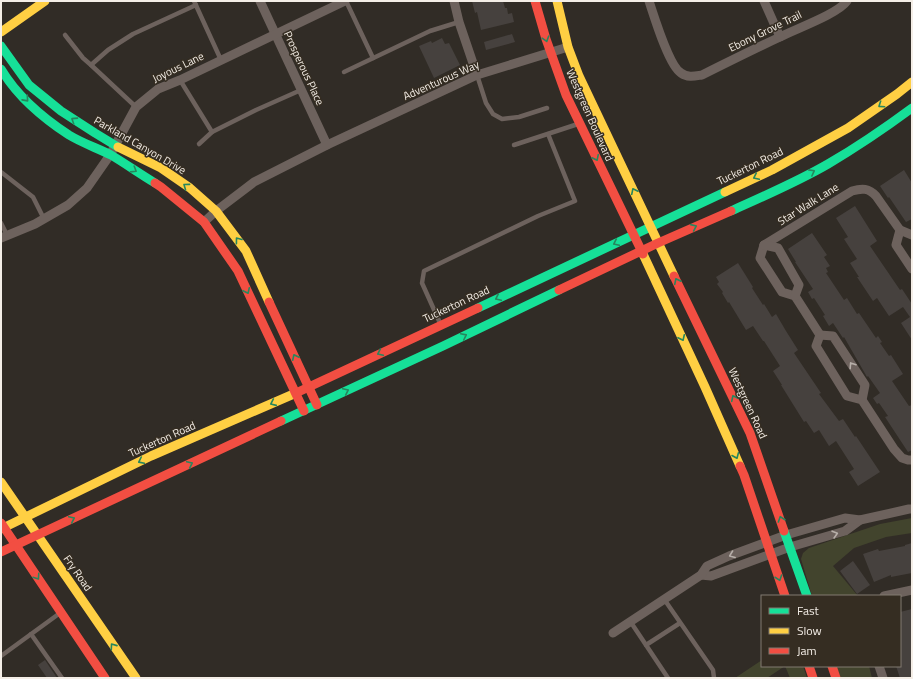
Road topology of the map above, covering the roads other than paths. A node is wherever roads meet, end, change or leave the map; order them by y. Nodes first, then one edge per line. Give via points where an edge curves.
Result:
1 (44, 1) edge
2 (260, 1) edge
3 (345, 1) edge
4 (454, 1) edge
5 (535, 1) edge
6 (556, 1) edge
7 (649, 1) edge
8 (764, 1) edge
9 (848, 1) edge
10 (195, 3) edge
11 (459, 22) junction
12 (1, 32) edge
13 (275, 34) junction
14 (65, 35) dead end
15 (780, 37) junction
16 (1, 46) edge
17 (568, 47) junction
18 (550, 52) junction
19 (373, 58) junction
20 (221, 60) junction
21 (92, 65) junction
22 (1, 70) edge
23 (344, 72) dead end
24 (477, 75) junction
25 (180, 80) junction
26 (912, 82) edge
27 (301, 90) junction
28 (136, 107) junction
29 (547, 108) dead end
30 (912, 108) edge
31 (580, 124) junction
32 (212, 132) junction
33 (548, 134) junction
34 (199, 144) dead end
35 (115, 145) junction
36 (327, 145) junction
37 (514, 145) dead end
38 (110, 155) junction
39 (1, 172) edge
40 (216, 211) junction
41 (44, 219) junction
42 (204, 222) junction
43 (1, 223) edge
44 (651, 226) junction
45 (900, 230) junction
46 (633, 234) junction
47 (912, 235) edge
48 (4, 236) edge
49 (658, 243) junction
50 (764, 245) junction
51 (642, 252) junction
52 (912, 269) edge
53 (795, 296) junction
54 (441, 324) junction
55 (820, 335) junction
56 (309, 387) junction
57 (295, 394) junction
58 (862, 400) junction
59 (317, 405) junction
60 (304, 411) junction
61 (912, 460) edge
62 (1, 482) edge
63 (912, 509) edge
64 (25, 517) junction
65 (860, 520) junction
66 (2, 527) edge
67 (37, 535) junction
68 (786, 535) junction
69 (767, 542) junction
70 (15, 545) junction
71 (790, 547) junction
72 (1, 552) edge
73 (771, 554) junction
74 (701, 575) junction
75 (912, 590) edge
76 (785, 595) edge
77 (807, 595) edge
78 (889, 595) edge
79 (664, 599) junction
80 (61, 612) junction
81 (630, 621) junction
82 (680, 622) junction
83 (613, 633) dead end
84 (31, 634) junction
85 (646, 645) junction
86 (1, 656) edge
87 (809, 667) edge
88 (832, 667) edge
89 (879, 667) edge
90 (62, 678) edge
91 (105, 678) edge
92 (136, 678) edge
93 (668, 678) edge
94 (714, 678) edge
95 (813, 678) edge
96 (836, 678) edge
97 (883, 678) edge

1 - 12 main road via 33,6
2 - 13 street, Prosperous Place
3 - 13 street, Joyous Lane
3 - 19 lane
4 - 11 street
5 -> 18 main road, Westgreen Boulevard
6 - 17 main road, Westgreen Boulevard
7 - 15 street, Ebony Grove Trail via 671,60 680,73 689,77 702,75
8 - 15 street
9 - 15 street, Ebony Grove Trail via 833,12
10 - 20 lane
10 - 21 lane via 133,34 108,50
11 - 19 lane via 430,30
11 - 24 street
13 - 20 street, Joyous Lane
13 - 27 street, Prosperous Place
14 - 21 lane via 83,58
35 -> 16 main road, Parkland Canyon Drive via 61,111 29,85
17 - 18 street, Adventurous Way
44 -> 17 main road, Westgreen Boulevard via 579,76
18 - 24 street, Adventurous Way
18 - 31 main road, Westgreen Boulevard
19 - 23 lane
20 - 25 street, Joyous Lane
21 - 28 lane
22 -> 38 main road via 33,108 70,135
24 - 29 lane via 486,103 493,114 502,118 519,117
24 - 36 street, Adventurous Way
25 - 28 street, Joyous Lane via 158,88
25 - 32 lane
26 -> 44 main road, Tuckerton Road via 848,128 772,170
27 - 32 lane
27 - 36 street, Prosperous Place
28 - 35 street, Joyous Lane
49 -> 30 main road via 782,188 828,164
31 - 33 lane
31 -> 46 main road, Westgreen Boulevard
32 - 34 lane
33 - 37 lane
33 - 54 lane via 575,200 424,271 422,283
35 - 38 street, Joyous Lane
40 -> 35 main road, Parkland Canyon Drive via 190,188 161,168
36 - 40 street, Adventurous Way via 254,182
38 - 41 street, Joyous Lane via 87,188 68,205
38 -> 42 main road via 161,187
39 - 41 lane via 33,197
40 - 42 street, Adventurous Way
56 -> 40 main road, Parkland Canyon Drive via 246,251
41 - 48 street, Joyous Lane
42 -> 57 main road via 238,271
43 - 48 lane
44 - 46 main road, Tuckerton Road
44 - 49 main road, Westgreen Road
45 - 47 street
45 - 50 street, Star Walk Lane via 876,196 866,189 860,189 852,191
45 - 52 street via 896,245
46 - 51 main road
46 -> 54 main road, Tuckerton Road
49 - 51 main road
68 -> 49 main road, Westgreen Road via 750,433
50 - 53 street via 760,258 782,292
50 - 53 street via 778,248 799,285
59 -> 51 main road
51 -> 69 main road via 734,450
53 - 55 street
54 -> 56 main road, Tuckerton Road
55 - 58 street via 816,346 847,396
58 -> 55 street via 865,385 833,336
56 - 57 main road, Tuckerton Road
56 - 59 main road, Parkland Canyon Drive
57 - 60 main road
57 -> 64 main road, Tuckerton Road via 152,456
58 - 61 street via 894,449 902,458
59 - 60 main road
67 -> 60 main road
62 - 64 main road, Fry Road
63 - 65 street
64 - 66 main road, Tuckerton Road
64 - 67 main road, Fry Road
65 - 68 street via 844,518
71 -> 65 street via 845,531
66 - 70 main road
67 - 70 main road
92 -> 67 main road, Fry Road
68 - 69 street
68 - 71 main road, Westgreen Road
69 - 73 main road
69 -> 74 street via 707,566
70 - 72 main road
70 -> 80 main road
71 - 73 street
71 - 77 main road, Westgreen Road
73 - 74 street via 711,576
73 -> 76 main road
74 - 79 street
75 - 78 street
79 - 81 street
79 - 82 lane
80 - 84 lane
80 - 91 main road
81 - 83 street
81 - 85 lane
82 - 85 lane
82 - 94 lane via 713,670
84 - 86 lane
84 - 90 lane
85 - 93 lane
87 - 95 main road
88 - 96 main road
89 - 97 street

